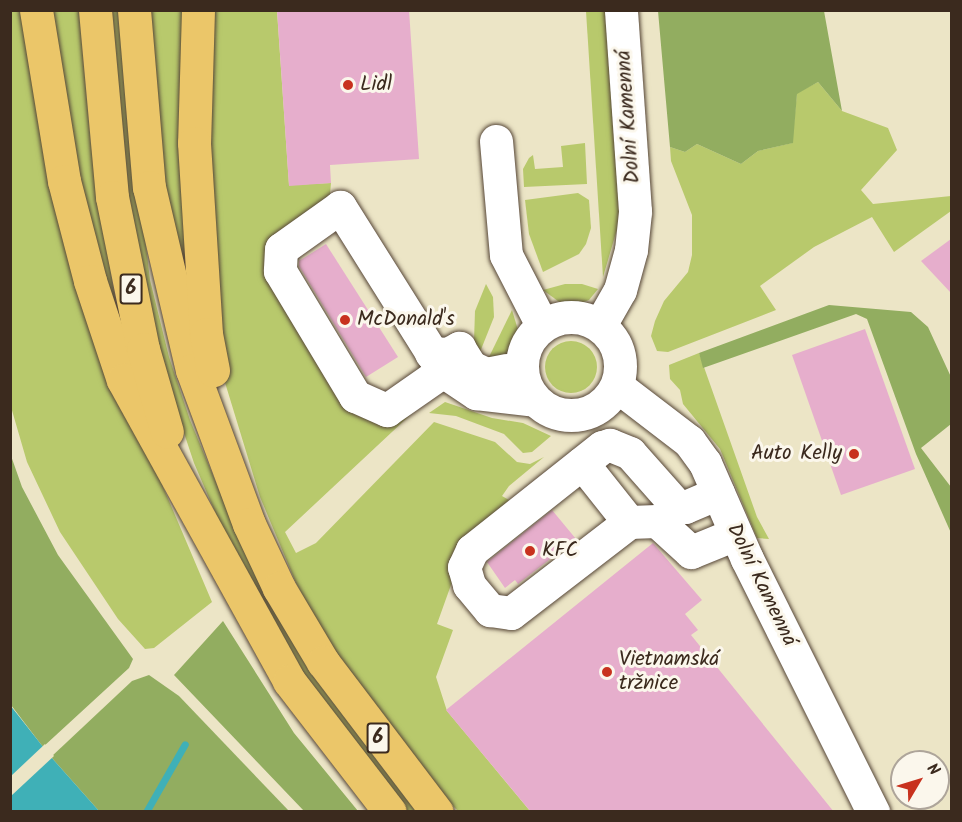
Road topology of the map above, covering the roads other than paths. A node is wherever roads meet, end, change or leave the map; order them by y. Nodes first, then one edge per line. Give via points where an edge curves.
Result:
1 (36, 10) edge
2 (95, 10) edge
3 (134, 10) edge
4 (198, 10) edge
5 (621, 10) edge
6 (496, 141) dead end
7 (542, 325) junction
8 (600, 325) junction
9 (522, 362) junction
10 (449, 364) junction
11 (617, 386) junction
12 (535, 400) junction
13 (582, 463) junction
14 (718, 493) junction
15 (629, 522) junction
16 (249, 524) junction
17 (735, 534) junction
18 (219, 555) junction
19 (390, 812) edge
20 (437, 812) edge
21 (873, 812) edge

1 - 18 highway via 64,181 97,303 123,380
2 - 18 highway, 6 via 112,197 143,349 167,434
3 - 16 highway, 6 via 149,188 192,370
4 - 16 highway via 194,143 206,334
5 - 8 street, Dolní Kamenná via 635,211 631,250 620,290
6 - 7 street via 506,255
7 - 8 street via 571,316
7 - 9 street via 531,336
8 - 11 street via 612,337 619,353
9 - 10 street via 500,373 486,374
9 - 12 street via 522,376
10 - 10 street via 340,207 286,244 277,265 356,396 387,410
10 - 12 street via 476,393
11 - 12 street via 608,400 578,415 561,415
11 - 14 street, Dolní Kamenná via 688,441 705,463
13 - 14 street via 610,445 630,453 676,505 685,507
13 - 15 street
13 - 15 street via 471,550 464,567 469,585 481,602 500,614 520,609
14 - 17 street, Dolní Kamenná
15 - 17 street via 657,520 691,552
16 - 20 highway, 6 via 279,588 323,662
17 - 21 street, Dolní Kamenná
18 - 19 highway, 6 via 289,681

